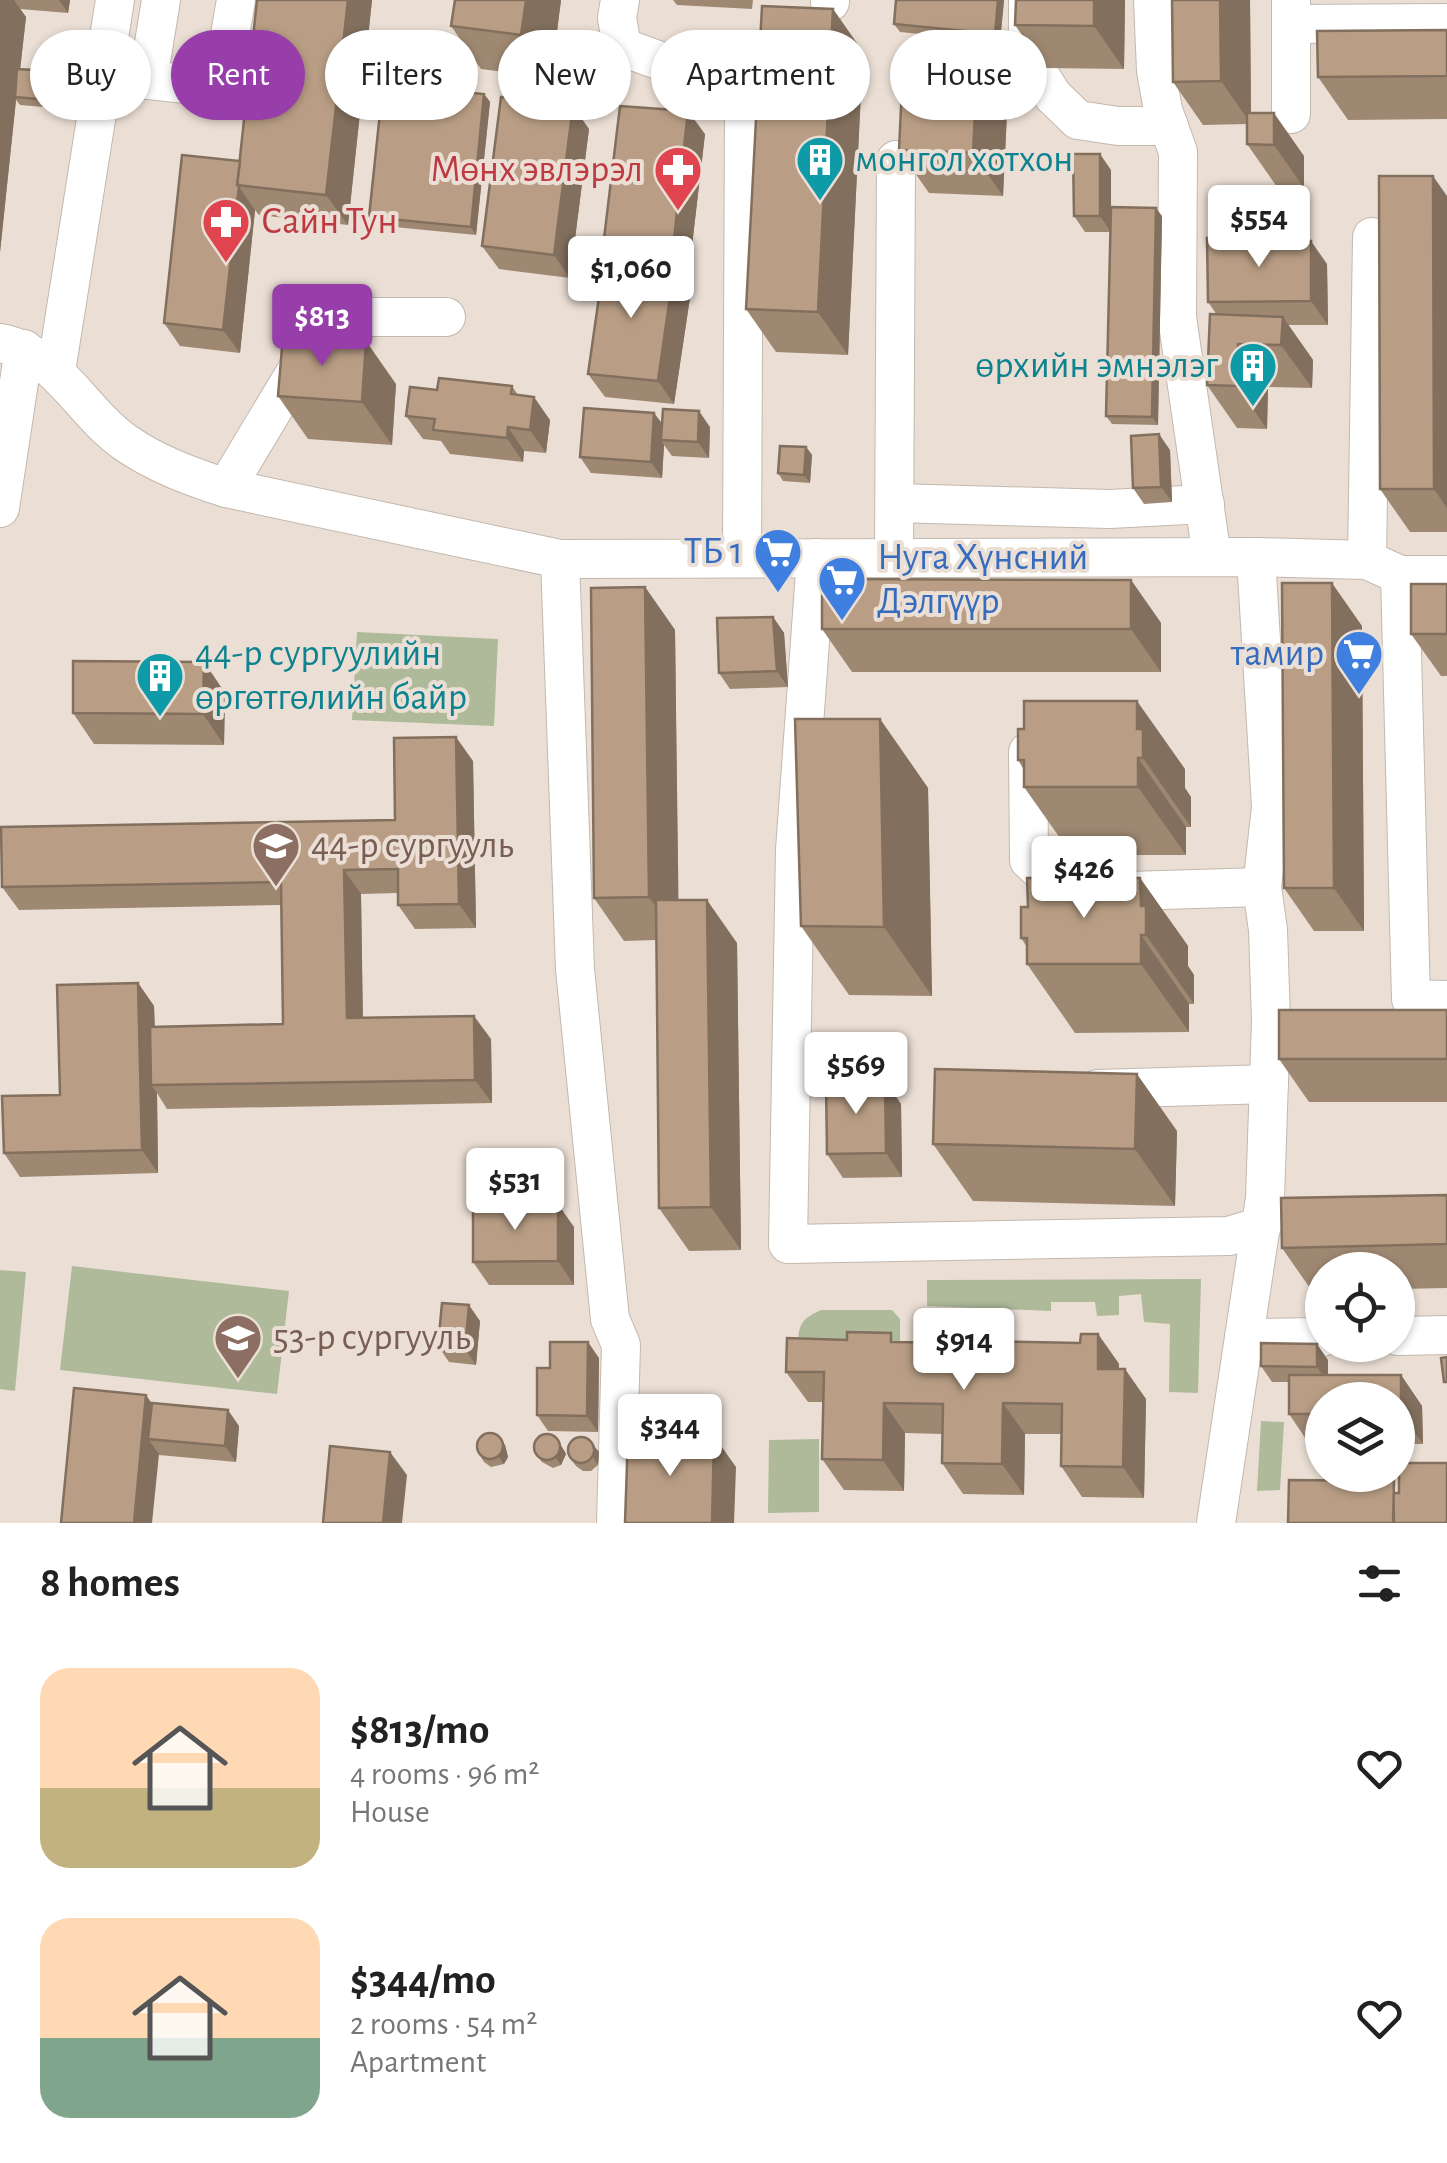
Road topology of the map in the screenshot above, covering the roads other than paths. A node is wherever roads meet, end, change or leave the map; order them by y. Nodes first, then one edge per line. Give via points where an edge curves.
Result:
1 (116, 0) edge
2 (161, 0) edge
3 (236, 0) edge
4 (620, 0) edge
5 (1028, 0) edge
6 (1153, 0) edge
7 (1291, 12) edge
8 (1447, 23) edge
9 (111, 30) edge
10 (151, 62) edge
11 (151, 80) edge
12 (1291, 114) dead end
13 (97, 120) edge
14 (1169, 126) junction
15 (896, 160) edge
16 (1372, 237) dead end
17 (446, 318) dead end
18 (12, 346) edge
19 (56, 371) junction
20 (226, 488) junction
21 (895, 503) junction
22 (1204, 504) junction
23 (0, 508) edge
24 (1212, 556) junction
25 (1256, 556) junction
26 (560, 558) junction
27 (742, 558) junction
28 (816, 558) junction
29 (894, 558) junction
30 (1384, 568) junction
31 (1447, 575) edge
32 (1028, 752) edge
33 (1262, 887) junction
34 (1447, 1000) edge
35 (1269, 1084) junction
36 (1052, 1090) edge
37 (1276, 1207) junction
38 (1447, 1335) edge
39 (1415, 1336) edge
40 (1305, 1337) edge
41 (1244, 1338) junction
42 (616, 1523) edge
43 (1216, 1523) edge

1 - 9 street
2 - 10 street
3 - 11 street via 223,75 204,86
4 - 27 street via 622,47 729,86 744,112
5 - 14 street via 1028,56 1078,120
6 - 14 street via 1156,71
7 - 8 street
7 - 12 street
13 - 19 street
14 - 22 street via 1178,152 1177,317
15 - 21 street
16 - 30 street
17 - 20 street via 357,318 314,343
18 - 19 street
18 - 23 street
19 - 20 street via 126,443
20 - 26 street
21 - 22 street via 1110,509
21 - 29 street
22 - 24 street
24 - 25 street
24 - 29 street
25 - 30 street
25 - 33 street via 1271,807
26 - 27 street
26 - 42 street via 574,969 610,1319 621,1345
27 - 28 street
28 - 29 street
28 - 37 street via 795,850 788,1244 1229,1236
30 - 31 street
30 - 34 street via 1411,999
32 - 33 street via 1030,860 1063,892
33 - 35 street via 1272,1020
35 - 36 street
35 - 37 street
37 - 41 street
38 - 39 street
40 - 41 street
41 - 43 street

